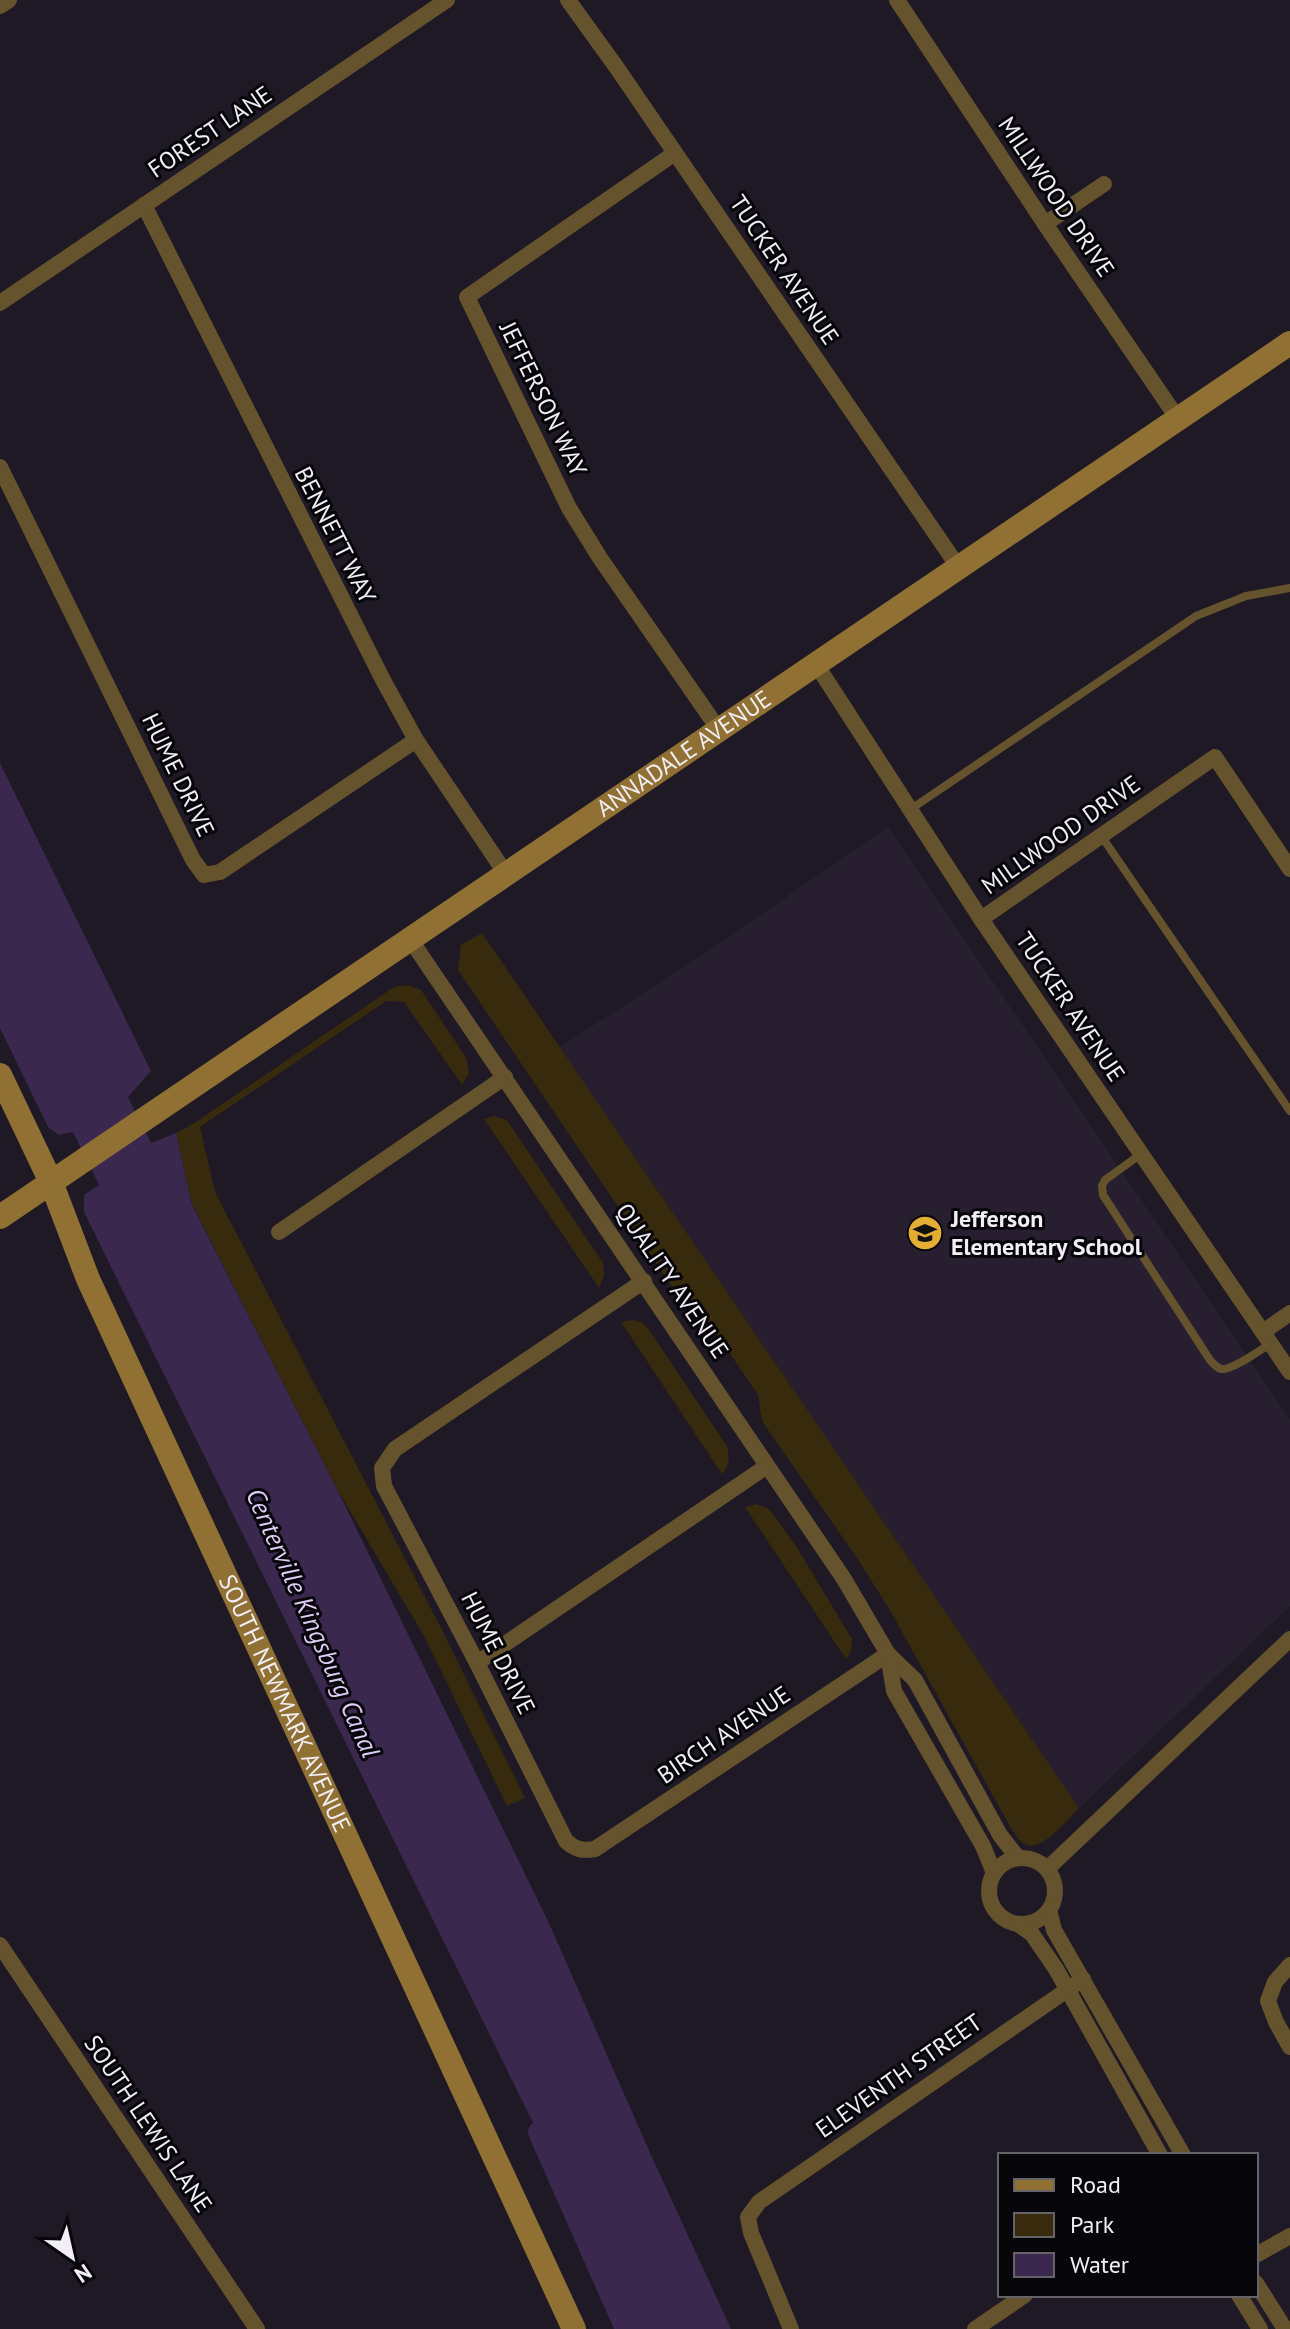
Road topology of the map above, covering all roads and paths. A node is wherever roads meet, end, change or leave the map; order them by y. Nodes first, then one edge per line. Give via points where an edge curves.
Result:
1 (9, 0) edge
2 (447, 0) edge
3 (568, 0) edge
4 (900, 1) edge
5 (0, 6) edge
6 (675, 153) junction
7 (1104, 184) dead end
8 (144, 205) junction
9 (1045, 224) junction
10 (0, 303) edge
11 (1290, 343) edge
12 (1178, 419) junction
13 (0, 467) edge
14 (959, 568) junction
15 (1290, 588) edge
16 (816, 664) junction
17 (719, 730) junction
18 (416, 740) junction
19 (911, 809) junction
20 (1102, 837) junction
21 (1290, 869) edge
22 (506, 874) junction
23 (981, 919) junction
24 (410, 939) junction
25 (0, 1075) edge
26 (505, 1077) junction
27 (1290, 1111) edge
28 (1141, 1154) junction
29 (51, 1182) junction
30 (0, 1217) edge
31 (279, 1232) dead end
32 (644, 1281) junction
33 (1290, 1313) edge
34 (1267, 1338) junction
35 (1290, 1372) edge
36 (767, 1466) junction
37 (1290, 1639) edge
38 (888, 1654) junction
39 (477, 1663) junction
40 (584, 1850) joint
41 (1018, 1858) junction
42 (1047, 1869) junction
43 (994, 1873) junction
44 (1049, 1910) junction
45 (1018, 1924) junction
46 (0, 1945) edge
47 (1290, 1965) edge
48 (1083, 1979) junction
49 (1067, 1989) junction
50 (1290, 2047) edge
51 (1159, 2153) edge
52 (1182, 2153) edge
53 (1290, 2236) edge
54 (1258, 2254) edge
55 (1258, 2286) edge
56 (1022, 2297) edge
57 (1240, 2297) edge
58 (257, 2329) edge
59 (574, 2329) edge
60 (791, 2329) edge
61 (975, 2329) edge
62 (1260, 2329) edge
63 (1285, 2329) edge

1 - 5 street
2 - 8 street, FOREST LANE
3 - 6 street, TUCKER AVENUE
4 - 9 street, MILLWOOD DRIVE
6 - 14 street, TUCKER AVENUE
6 - 17 street, JEFFERSON WAY via 467,297 569,508
7 - 9 street
8 - 10 street, FOREST LANE
8 - 18 street, BENNETT WAY via 351,621
9 - 12 street, MILLWOOD DRIVE
11 - 12 street, ANNADALE AVENUE
12 - 14 street, ANNADALE AVENUE
13 - 18 street, HUME DRIVE via 204,875 220,872
14 - 16 street, ANNADALE AVENUE
15 - 19 lane via 1246,596 1196,616
16 - 17 street, ANNADALE AVENUE
16 - 19 street, TUCKER AVENUE
17 - 22 street, ANNADALE AVENUE
18 - 22 street, BENNETT WAY
19 - 23 street, TUCKER AVENUE
20 - 21 street, MILLWOOD DRIVE via 1215,757
20 - 23 street, MILLWOOD DRIVE
20 - 27 lane
22 - 24 street, ANNADALE AVENUE
23 - 28 street, TUCKER AVENUE
24 - 26 street, QUALITY AVENUE
24 - 29 street, ANNADALE AVENUE
25 - 29 street, SOUTH NEWMARK AVENUE
26 - 31 street
26 - 32 street, QUALITY AVENUE
28 - 34 street, TUCKER AVENUE
28 - 34 lane via 1105,1180 1103,1195 1210,1360 1223,1370 1231,1368
29 - 30 street, ANNADALE AVENUE
29 - 59 street, SOUTH NEWMARK AVENUE via 88,1279
32 - 36 street, QUALITY AVENUE
32 - 39 street, HUME DRIVE via 395,1449 382,1468 384,1486
33 - 34 street
34 - 35 street, TUCKER AVENUE
36 - 38 street, QUALITY AVENUE
36 - 39 street
37 - 42 street
38 - 40 street, BIRCH AVENUE via 595,1849
38 - 41 street, QUALITY AVENUE via 915,1680 1000,1835
38 - 43 street, QUALITY AVENUE via 894,1691
39 - 40 street, HUME DRIVE via 566,1841
41 - 42 street
41 - 43 street
42 - 44 street via 1056,1887
43 - 45 street via 990,1901 1001,1917
44 - 45 street via 1037,1921
44 - 48 street via 1054,1930
45 - 49 street via 1032,1934
46 - 58 street, SOUTH LEWIS LANE
47 - 50 street via 1268,2001
48 - 49 street, ELEVENTH STREET
48 - 52 street
49 - 51 street
49 - 60 street, ELEVENTH STREET via 759,2202 748,2217 751,2233
53 - 54 street
55 - 63 street
56 - 61 street
57 - 62 street

